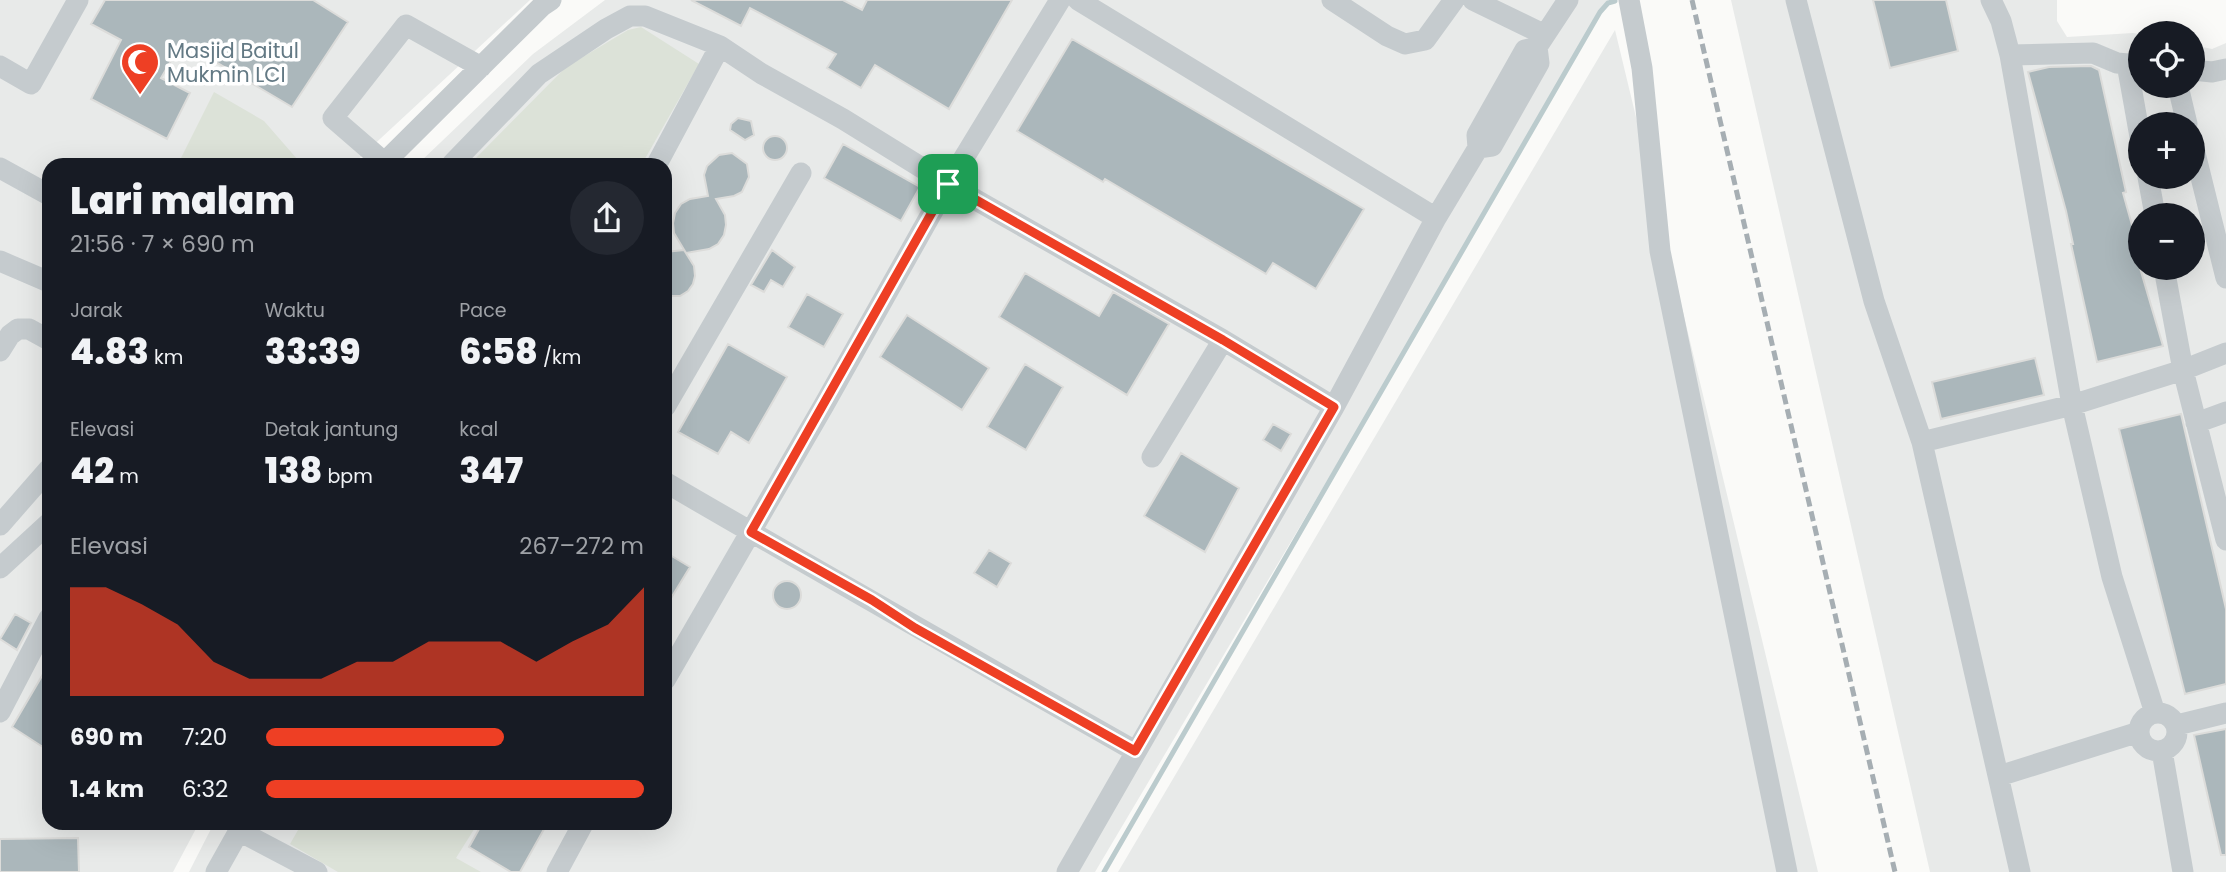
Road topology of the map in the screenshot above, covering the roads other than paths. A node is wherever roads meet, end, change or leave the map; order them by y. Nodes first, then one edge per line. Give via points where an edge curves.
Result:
1 (78, 0) edge
2 (1078, 0) edge
3 (1332, 0) edge
4 (1454, 0) edge
5 (1473, 0) edge
6 (1568, 0) edge
7 (1629, 0) edge
8 (1796, 0) edge
9 (1991, 0) edge
10 (544, 2) edge
11 (1053, 2) edge
12 (1541, 41) junction
13 (720, 46) junction
14 (2010, 55) junction
15 (2128, 64) edge
16 (0, 66) edge
17 (481, 67) junction
18 (2226, 69) edge
19 (2205, 72) edge
20 (377, 158) edge
21 (390, 158) edge
22 (458, 158) edge
23 (660, 158) edge
24 (0, 167) edge
25 (801, 173) dead end
26 (948, 184) junction
27 (2204, 189) edge
28 (42, 191) edge
29 (1436, 218) junction
30 (0, 261) edge
31 (2226, 278) edge
32 (42, 279) edge
33 (2166, 280) edge
34 (42, 336) edge
35 (1223, 340) junction
36 (0, 351) edge
37 (2226, 354) edge
38 (2183, 370) junction
39 (672, 395) edge
40 (2072, 405) junction
41 (1334, 407) junction
42 (2226, 412) edge
43 (2196, 423) junction
44 (1922, 442) junction
45 (1152, 457) dead end
46 (42, 477) edge
47 (672, 486) edge
48 (0, 524) edge
49 (42, 528) edge
50 (751, 532) junction
51 (2226, 540) edge
52 (4, 558) edge
53 (42, 631) edge
54 (672, 668) edge
55 (0, 712) edge
56 (2155, 713) junction
57 (2226, 713) edge
58 (2177, 725) junction
59 (2139, 732) junction
60 (1135, 751) junction
61 (2162, 751) junction
62 (1999, 776) junction
63 (239, 830) edge
64 (246, 830) edge
65 (580, 830) edge
66 (216, 872) edge
67 (317, 872) edge
68 (557, 872) edge
69 (1067, 872) edge
70 (1787, 872) edge
71 (2020, 872) edge
72 (2183, 872) edge

1 - 16 lane via 31,84
2 - 29 lane
3 - 4 lane via 1405,44 1425,40
5 - 12 lane
6 - 12 lane
7 - 70 lane via 1642,68 1662,262
8 - 44 lane via 1874,301
9 - 14 lane
10 - 17 lane
11 - 26 lane
12 - 29 lane via 1539,64 1492,146 1478,148
13 - 22 lane via 645,16 630,16 539,74
13 - 23 lane
13 - 26 lane
14 - 15 lane via 2093,53
14 - 40 lane
17 - 20 lane via 406,25 333,118
17 - 21 lane
18 - 19 lane
24 - 28 lane
25 - 39 lane
26 - 35 lane
26 - 50 lane
27 - 31 lane
29 - 41 lane
30 - 32 lane
33 - 38 lane
34 - 36 lane via 18,329
35 - 41 lane
35 - 45 lane
37 - 38 lane
38 - 40 lane
38 - 43 lane
40 - 44 lane
40 - 56 lane via 2112,577
41 - 60 lane
42 - 43 lane
43 - 51 lane
44 - 62 lane
46 - 48 lane
47 - 50 lane
49 - 52 lane
50 - 54 lane
50 - 60 lane
53 - 55 lane
56 - 58 lane via 2168,715
56 - 59 lane via 2143,720
57 - 58 lane
58 - 61 lane via 2174,744
59 - 61 lane via 2149,749
59 - 62 lane
60 - 69 lane
61 - 72 lane
62 - 71 lane
63 - 66 lane
64 - 67 lane
65 - 68 lane

